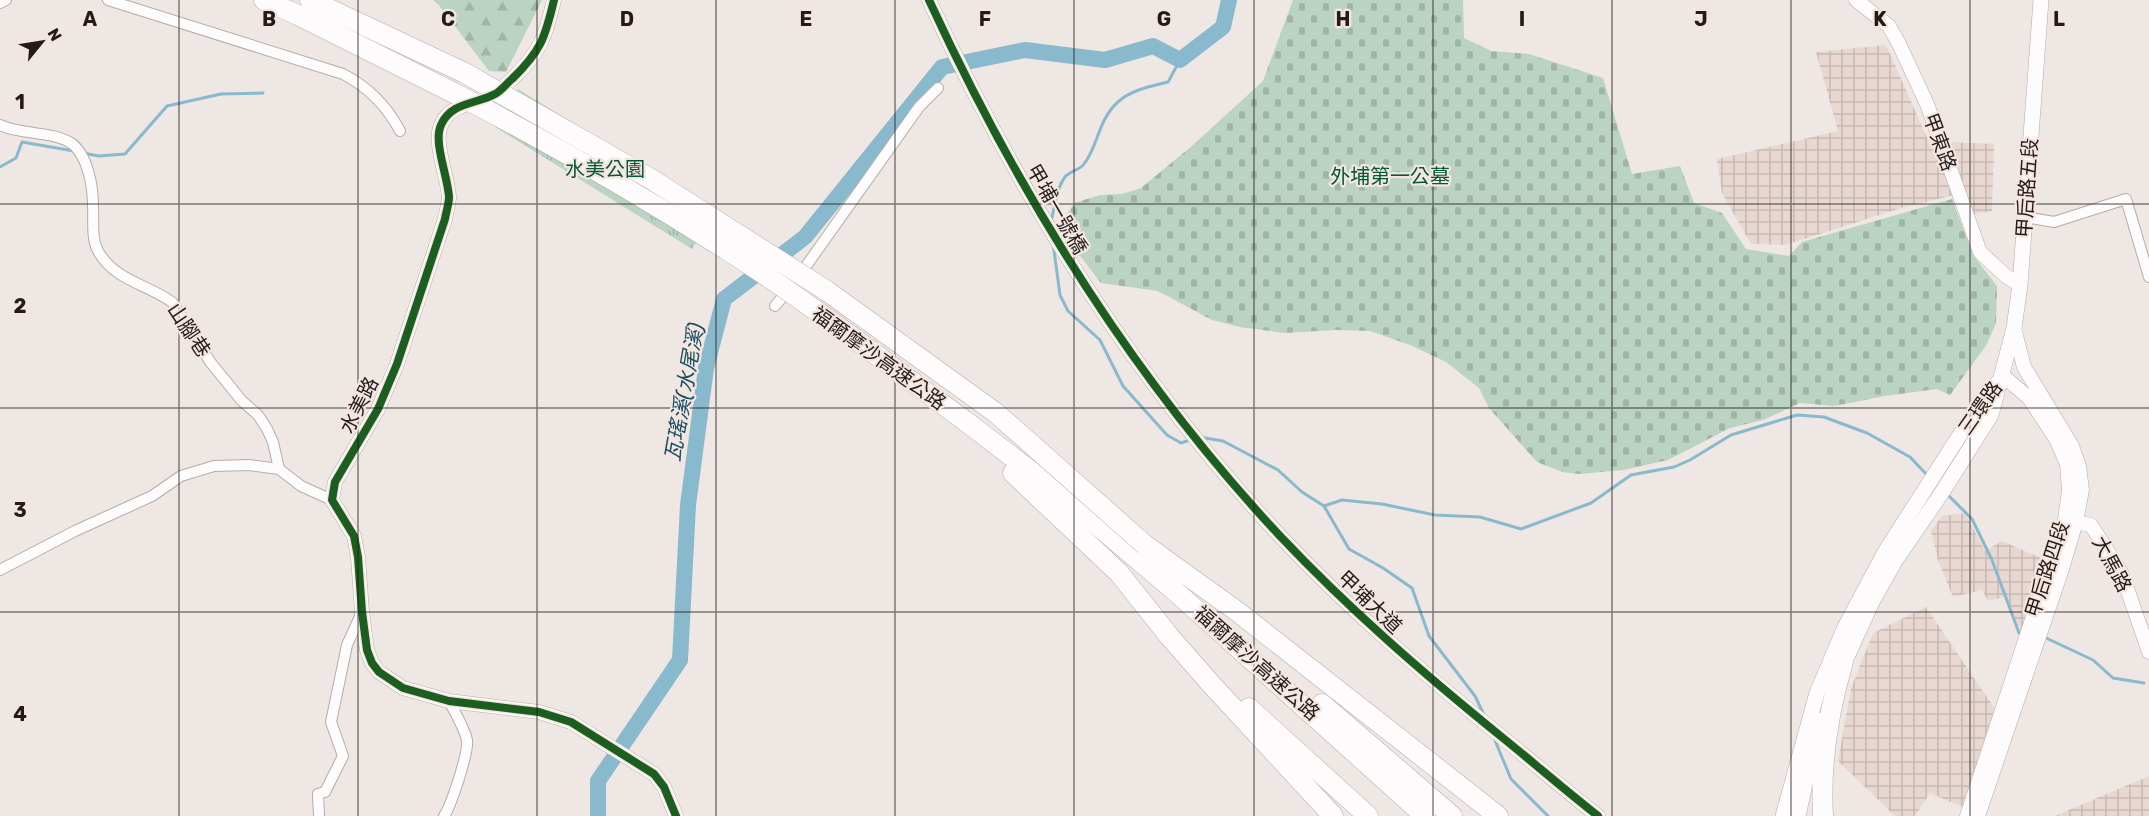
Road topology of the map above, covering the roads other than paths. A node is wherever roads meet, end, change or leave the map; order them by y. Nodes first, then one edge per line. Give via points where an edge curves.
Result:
1 (6, 0) edge
2 (108, 0) edge
3 (264, 0) edge
4 (310, 0) edge
5 (554, 0) edge
6 (929, 0) edge
7 (1856, 0) edge
8 (2041, 0) edge
9 (0, 3) edge
10 (938, 88) dead end
11 (0, 125) edge
12 (400, 131) dead end
13 (2025, 217) junction
14 (2149, 277) edge
15 (2019, 285) junction
16 (775, 306) dead end
17 (2014, 328) junction
18 (2002, 375) junction
19 (1150, 379) joint
20 (2037, 391) junction
21 (1989, 402) junction
22 (964, 420) junction
23 (279, 469) junction
24 (332, 500) junction
25 (2071, 521) junction
26 (1145, 545) junction
27 (0, 570) edge
28 (362, 612) junction
29 (1169, 636) junction
30 (2149, 652) edge
31 (1843, 662) junction
32 (449, 702) junction
33 (320, 816) edge
34 (444, 816) edge
35 (676, 816) edge
36 (1333, 816) edge
37 (1368, 816) edge
38 (1425, 816) edge
39 (1452, 816) edge
40 (1498, 816) edge
41 (1598, 816) edge
42 (1783, 816) edge
43 (1798, 816) edge
44 (1823, 816) edge
45 (1967, 816) edge
46 (1978, 816) edge

1 - 9 street
2 - 12 street via 343,74 378,99
3 - 22 highway, 福爾摩沙高速公路, bridge via 524,129 728,251
4 - 26 highway, 福爾摩沙高速公路, bridge via 465,73 651,179 827,291 996,413
5 - 24 street, 水美路 via 546,33 527,64 496,94 460,106 441,125 439,138 449,199 445,219 397,364 378,409 335,482
6 - 19 street, 甲埔一號橋 via 1005,152 1076,273
7 - 15 street, 甲東路 via 1889,26 1899,44 1927,104 1980,252
8 - 13 main road, 甲后路五段
10 - 16 street via 919,107 812,260
11 - 23 street, 山腳巷 via 66,141 78,151 92,190 97,250 122,277 172,302 211,363 267,429
13 - 14 street via 2054,222 2126,200
13 - 15 main road, 甲后路五段
15 - 17 main road, 甲后路五段
17 - 18 main road, 甲后路五段
17 - 20 street, 甲后路四段 via 2024,367
18 - 20 street, 甲后路四段 via 2021,380
18 - 21 main road, 三環路
18 - 25 street, 甲后路四段 via 2029,398 2056,439 2067,464
19 - 41 street, 甲埔大道 via 1207,452 1320,578 1456,701
20 - 25 street, 甲后路四段 via 2072,446 2079,466 2082,490
21 - 31 main road, 三環路 via 1983,430 1895,561
21 - 42 main road, 三環路 via 1885,552 1845,627 1817,693
22 - 29 highway via 1003,464 1119,573
22 - 38 highway, 福爾摩沙高速公路 via 1063,496 1175,591
23 - 24 street via 301,486
23 - 27 street via 213,466 181,476 152,496
24 - 28 street via 354,536
25 - 30 street, 大馬路 via 2091,525 2122,574
25 - 45 street, 甲后路四段
25 - 46 street, 甲后路四段
26 - 39 highway, 福爾摩沙高速公路
26 - 40 highway via 1238,612
28 - 32 street via 367,650 380,672 404,688
28 - 33 street via 347,645 331,722 344,756 325,792 318,794
29 - 36 highway
29 - 37 highway
31 - 43 main road, 三環路 via 1825,709
31 - 44 highway via 1826,732
32 - 34 street via 468,742
32 - 35 street via 539,712 571,722 654,774

